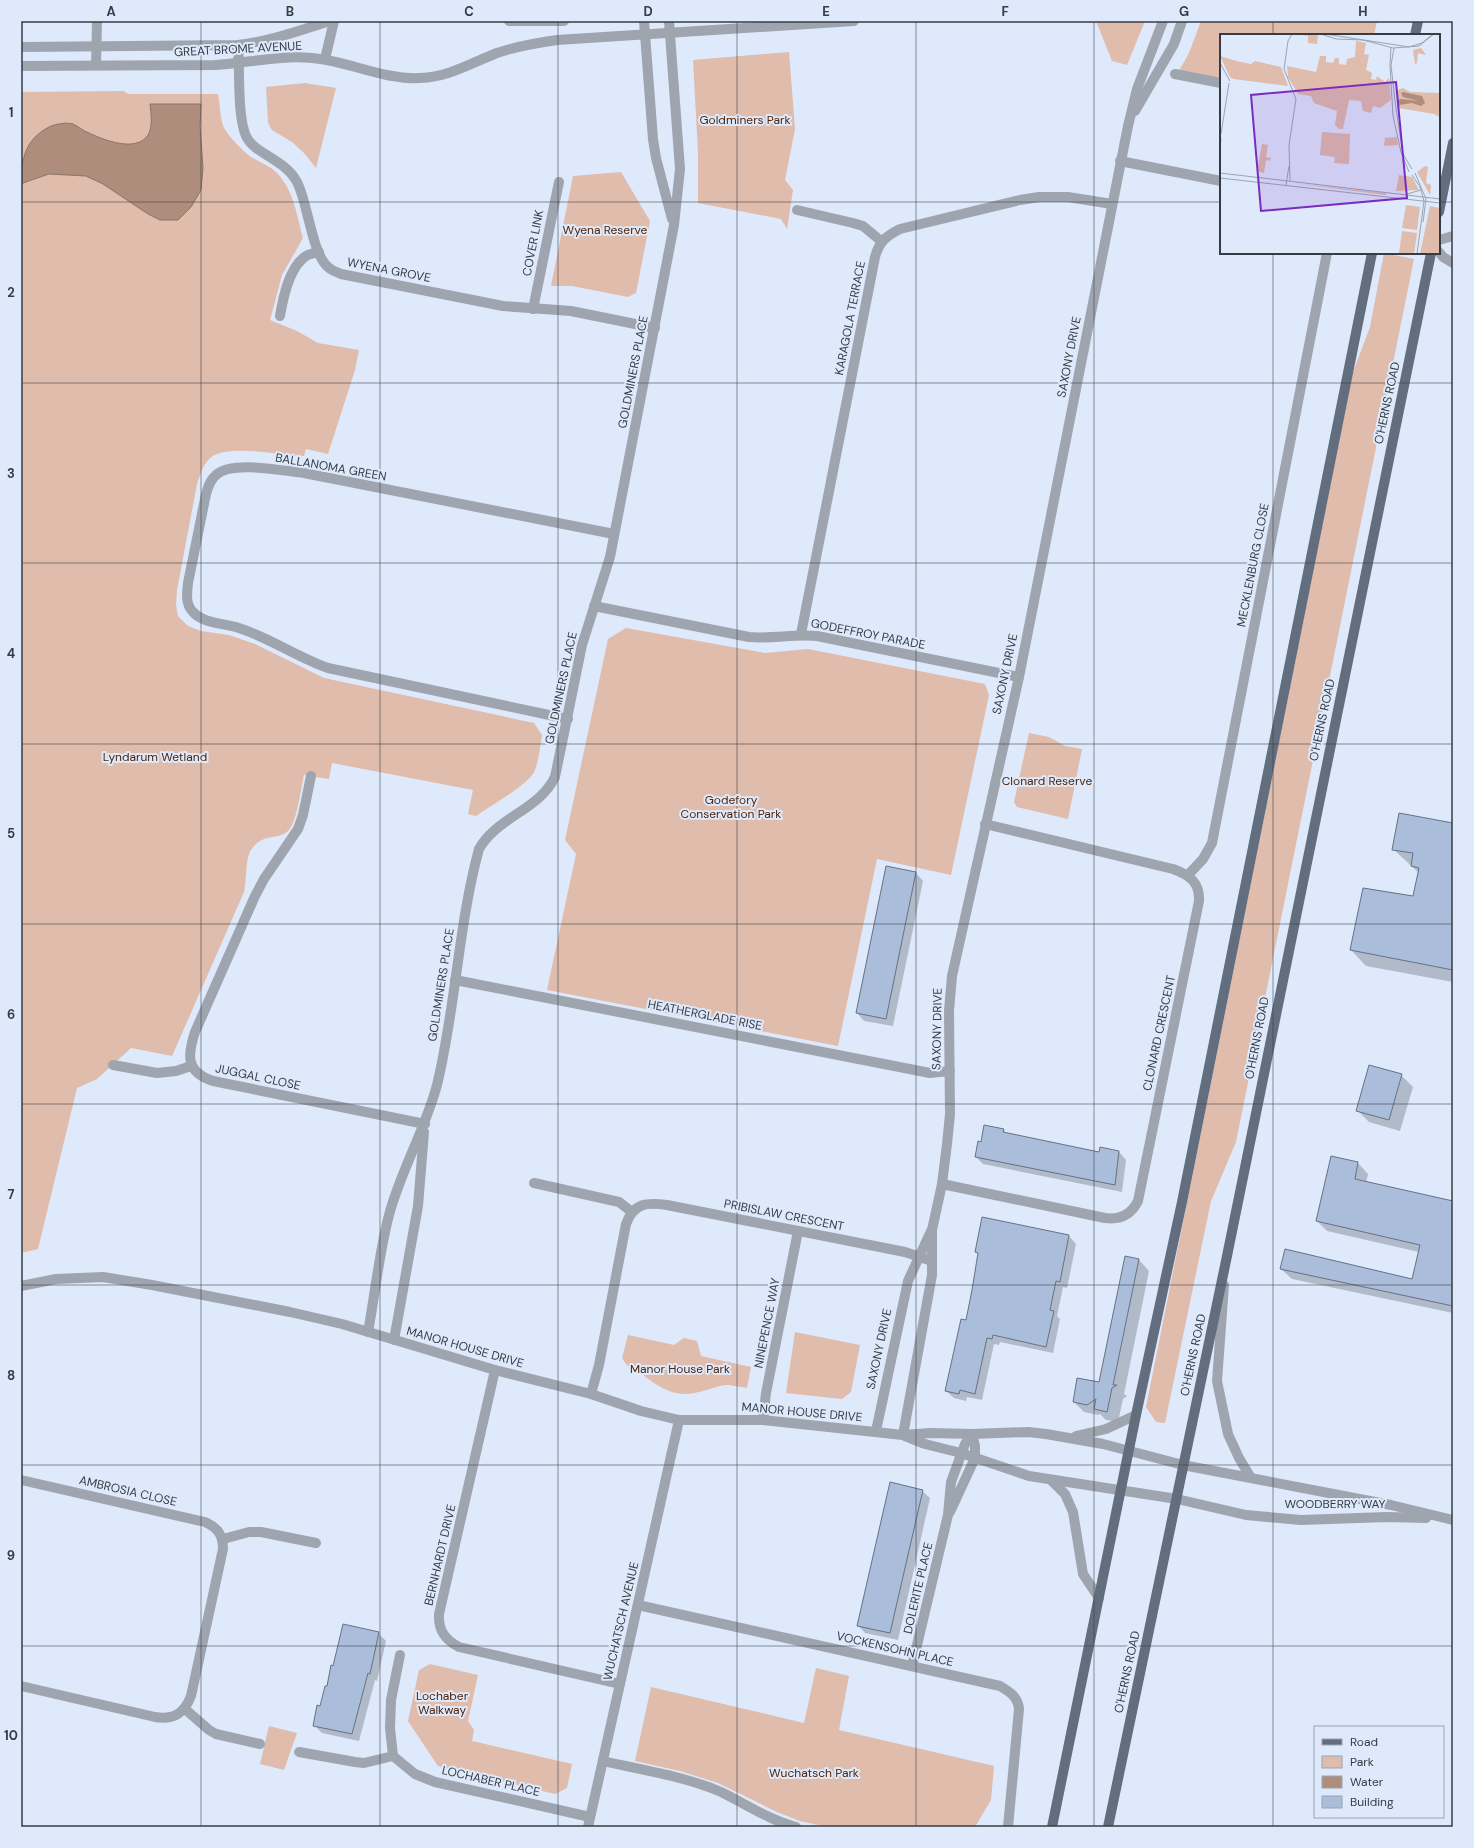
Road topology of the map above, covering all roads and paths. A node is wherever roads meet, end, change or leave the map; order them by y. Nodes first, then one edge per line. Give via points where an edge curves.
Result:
1 (97, 21) edge
2 (330, 21) edge
3 (334, 21) edge
4 (509, 21) edge
5 (564, 21) edge
6 (644, 21) edge
7 (670, 21) edge
8 (849, 21) edge
9 (1163, 21) edge
10 (1182, 21) edge
11 (1418, 21) edge
12 (823, 22) edge
13 (670, 33) junction
14 (1415, 34) edge
15 (646, 35) junction
16 (238, 45) junction
17 (21, 47) edge
18 (96, 47) junction
19 (325, 59) junction
20 (239, 64) junction
21 (96, 65) junction
22 (21, 66) edge
23 (1175, 74) dead end
24 (1220, 83) edge
25 (1128, 126) junction
26 (1453, 143) edge
27 (1120, 161) junction
28 (1220, 181) edge
29 (559, 182) dead end
30 (1112, 204) junction
31 (1440, 207) edge
32 (797, 210) dead end
33 (674, 225) junction
34 (1453, 236) edge
35 (1440, 240) edge
36 (881, 241) junction
37 (318, 252) junction
38 (1327, 254) edge
39 (1372, 254) edge
40 (1431, 254) edge
41 (1440, 254) edge
42 (1453, 263) edge
43 (533, 309) junction
44 (280, 316) dead end
45 (655, 328) junction
46 (614, 534) junction
47 (594, 606) junction
48 (801, 634) junction
49 (1019, 677) junction
50 (568, 719) junction
51 (311, 776) dead end
52 (985, 824) junction
53 (1188, 875) junction
54 (455, 980) junction
55 (113, 1065) dead end
56 (191, 1066) junction
57 (950, 1071) junction
58 (425, 1124) junction
59 (534, 1183) dead end
60 (942, 1184) junction
61 (632, 1212) junction
62 (932, 1230) junction
63 (798, 1231) junction
64 (918, 1256) junction
65 (1227, 1256) junction
66 (932, 1261) junction
67 (21, 1286) edge
68 (368, 1332) junction
69 (394, 1340) junction
70 (495, 1370) junction
71 (591, 1394) junction
72 (1136, 1415) junction
73 (679, 1420) junction
74 (763, 1420) junction
75 (876, 1432) junction
76 (972, 1434) junction
77 (903, 1435) junction
78 (1070, 1437) junction
79 (1129, 1450) junction
80 (961, 1453) junction
81 (974, 1458) junction
82 (1183, 1465) junction
83 (1251, 1478) junction
84 (21, 1480) edge
85 (1051, 1480) junction
86 (1121, 1490) junction
87 (1176, 1499) junction
88 (948, 1515) junction
89 (1450, 1520) edge
90 (223, 1539) junction
91 (316, 1543) dead end
92 (1099, 1598) junction
93 (638, 1604) junction
94 (400, 1655) dead end
95 (912, 1666) junction
96 (620, 1684) junction
97 (21, 1686) edge
98 (185, 1709) junction
99 (260, 1744) dead end
100 (299, 1752) dead end
101 (393, 1756) junction
102 (603, 1761) junction
103 (589, 1822) edge
104 (796, 1827) edge
105 (1008, 1827) edge
106 (1052, 1827) edge
107 (1108, 1827) edge

1 - 18 street
2 - 16 street, GREAT BROME AVENUE via 264,42
3 - 19 street
4 - 5 street
6 - 15 street, GOLDMINERS PLACE
7 - 13 street, GOLDMINERS PLACE
8 - 12 street, GREAT BROME AVENUE
9 - 25 street, SAXONY DRIVE via 1137,89
10 - 25 street, SAXONY DRIVE via 1174,44
11 - 14 main road
12 - 13 street, GREAT BROME AVENUE
13 - 15 street, GREAT BROME AVENUE
13 - 33 street, GOLDMINERS PLACE via 680,162
15 - 19 street, GREAT BROME AVENUE via 535,43 496,54 456,71 420,78 382,75
15 - 33 street, GOLDMINERS PLACE via 656,158
16 - 18 street, GREAT BROME AVENUE
16 - 20 street, WYENA GROVE
17 - 18 street, GREAT BROME AVENUE
18 - 21 street
19 - 20 street, GREAT BROME AVENUE via 290,57
20 - 21 street, GREAT BROME AVENUE
20 - 37 street, WYENA GROVE via 242,118 246,138 253,146 286,168 296,180
21 - 22 street, GREAT BROME AVENUE
23 - 24 street
25 - 27 street, SAXONY DRIVE
26 - 31 main road
27 - 28 street
27 - 30 street, SAXONY DRIVE
29 - 43 street, COVER LINK
30 - 36 street via 1051,196 1020,200 900,229
30 - 49 street, SAXONY DRIVE
32 - 36 street via 863,226
33 - 45 street, GOLDMINERS PLACE
34 - 35 street
36 - 48 street, KARAGOLA TERRACE via 875,257
37 - 43 street, WYENA GROVE via 328,268 341,274 503,306
37 - 44 street via 306,256 293,270 284,294
38 - 53 street, MECKLENBURG CLOSE via 1212,842 1203,859
39 - 72 main road via 1184,1194
40 - 65 main road, O'HERNS ROAD
41 - 42 street
43 - 45 street, WYENA GROVE via 571,311
45 - 46 street, GOLDMINERS PLACE
46 - 47 street, GOLDMINERS PLACE via 607,568
46 - 50 street, BALLANOMA GREEN via 268,469 237,468 216,474 206,494 187,597 189,606 198,616 267,638 328,668
47 - 48 street, GODEFFROY PARADE via 749,637 765,639
47 - 50 street, GOLDMINERS PLACE via 582,645
48 - 49 street, GODEFFROY PARADE
49 - 52 street, SAXONY DRIVE
50 - 54 street, GOLDMINERS PLACE via 551,786 543,796 493,831 479,849
51 - 56 street via 298,829 255,896 195,1032 190,1050
52 - 53 street via 1173,869
52 - 57 street, SAXONY DRIVE via 952,976 949,1011
53 - 60 street, CLONARD CRESCENT via 1198,887 1198,910 1138,1201 1132,1211 1120,1218 1105,1218
54 - 57 street, HEATHERGLADE RISE via 930,1073
54 - 58 street, GOLDMINERS PLACE via 437,1084
55 - 56 street via 157,1073
56 - 58 street, JUGGAL CLOSE via 196,1072 213,1081
57 - 60 street, SAXONY DRIVE via 950,1114
58 - 68 street, GOLDMINERS PLACE via 401,1179 389,1216
58 - 69 street, GOLDMINERS PLACE via 419,1198
59 - 61 street via 619,1202
60 - 62 street, SAXONY DRIVE
61 - 63 street, PRIBISLAW CRESCENT via 644,1204 658,1203
61 - 71 street via 626,1224
62 - 64 street, SAXONY DRIVE
62 - 66 street, SAXONY DRIVE
63 - 64 street, PRIBISLAW CRESCENT
63 - 74 street, NINEPENCE WAY
64 - 66 street, PRIBISLAW CRESCENT
64 - 75 street, SAXONY DRIVE via 908,1281
65 - 82 main road, O'HERNS ROAD
65 - 83 street via 1216,1381 1228,1434
66 - 77 street, SAXONY DRIVE via 932,1275
67 - 68 street, MANOR HOUSE DRIVE via 79,1277 126,1280 312,1317
68 - 69 street, MANOR HOUSE DRIVE
69 - 70 street, MANOR HOUSE DRIVE
70 - 71 street, MANOR HOUSE DRIVE
70 - 96 street, BERNHARDT DRIVE via 439,1614 441,1630 451,1643 459,1647
71 - 73 street, MANOR HOUSE DRIVE via 641,1411
72 - 78 street via 1106,1428
72 - 79 main road
73 - 74 street, MANOR HOUSE DRIVE
73 - 93 street, WUCHATSCH AVENUE
74 - 75 street, MANOR HOUSE DRIVE
75 - 77 street, MANOR HOUSE DRIVE
76 - 77 street, MANOR HOUSE DRIVE
76 - 78 street, MANOR HOUSE DRIVE via 1028,1432
76 - 80 street, DOLERITE PLACE
76 - 81 street, DOLERITE PLACE
77 - 80 street, MANOR HOUSE DRIVE via 925,1444
78 - 79 street, MANOR HOUSE DRIVE
79 - 82 street, MANOR HOUSE DRIVE
79 - 86 main road
80 - 81 street, MANOR HOUSE DRIVE
80 - 88 street, DOLERITE PLACE via 950,1487
81 - 85 street, MANOR HOUSE DRIVE via 1029,1476
81 - 88 street, DOLERITE PLACE
82 - 83 street, WOODBERRY WAY
82 - 87 main road, O'HERNS ROAD
83 - 89 street, WOODBERRY WAY via 1391,1505
84 - 90 street, AMBROSIA CLOSE via 205,1522 213,1526
85 - 86 street, MANOR HOUSE DRIVE
85 - 92 street via 1066,1494 1073,1512 1083,1574
86 - 87 street, MANOR HOUSE DRIVE
86 - 92 main road
87 - 89 street, WOODBERRY WAY via 1246,1515 1301,1520 1387,1517
87 - 107 main road, O'HERNS ROAD
88 - 95 street, DOLERITE PLACE
90 - 91 street via 249,1532 261,1532
90 - 98 street via 221,1566 191,1696
92 - 106 main road
93 - 95 street, VOCKENSOHN PLACE
93 - 96 street, WUCHATSCH AVENUE
94 - 101 street via 391,1700
95 - 105 street, VOCKENSOHN PLACE via 1000,1686 1015,1697 1019,1709
96 - 102 street, WUCHATSCH AVENUE
97 - 98 street via 163,1718 179,1714
98 - 99 street via 216,1734
100 - 101 street via 355,1762
101 - 103 street, LOCHABER PLACE via 415,1774 435,1782
102 - 103 street, WUCHATSCH AVENUE
102 - 104 street via 721,1792 771,1818

